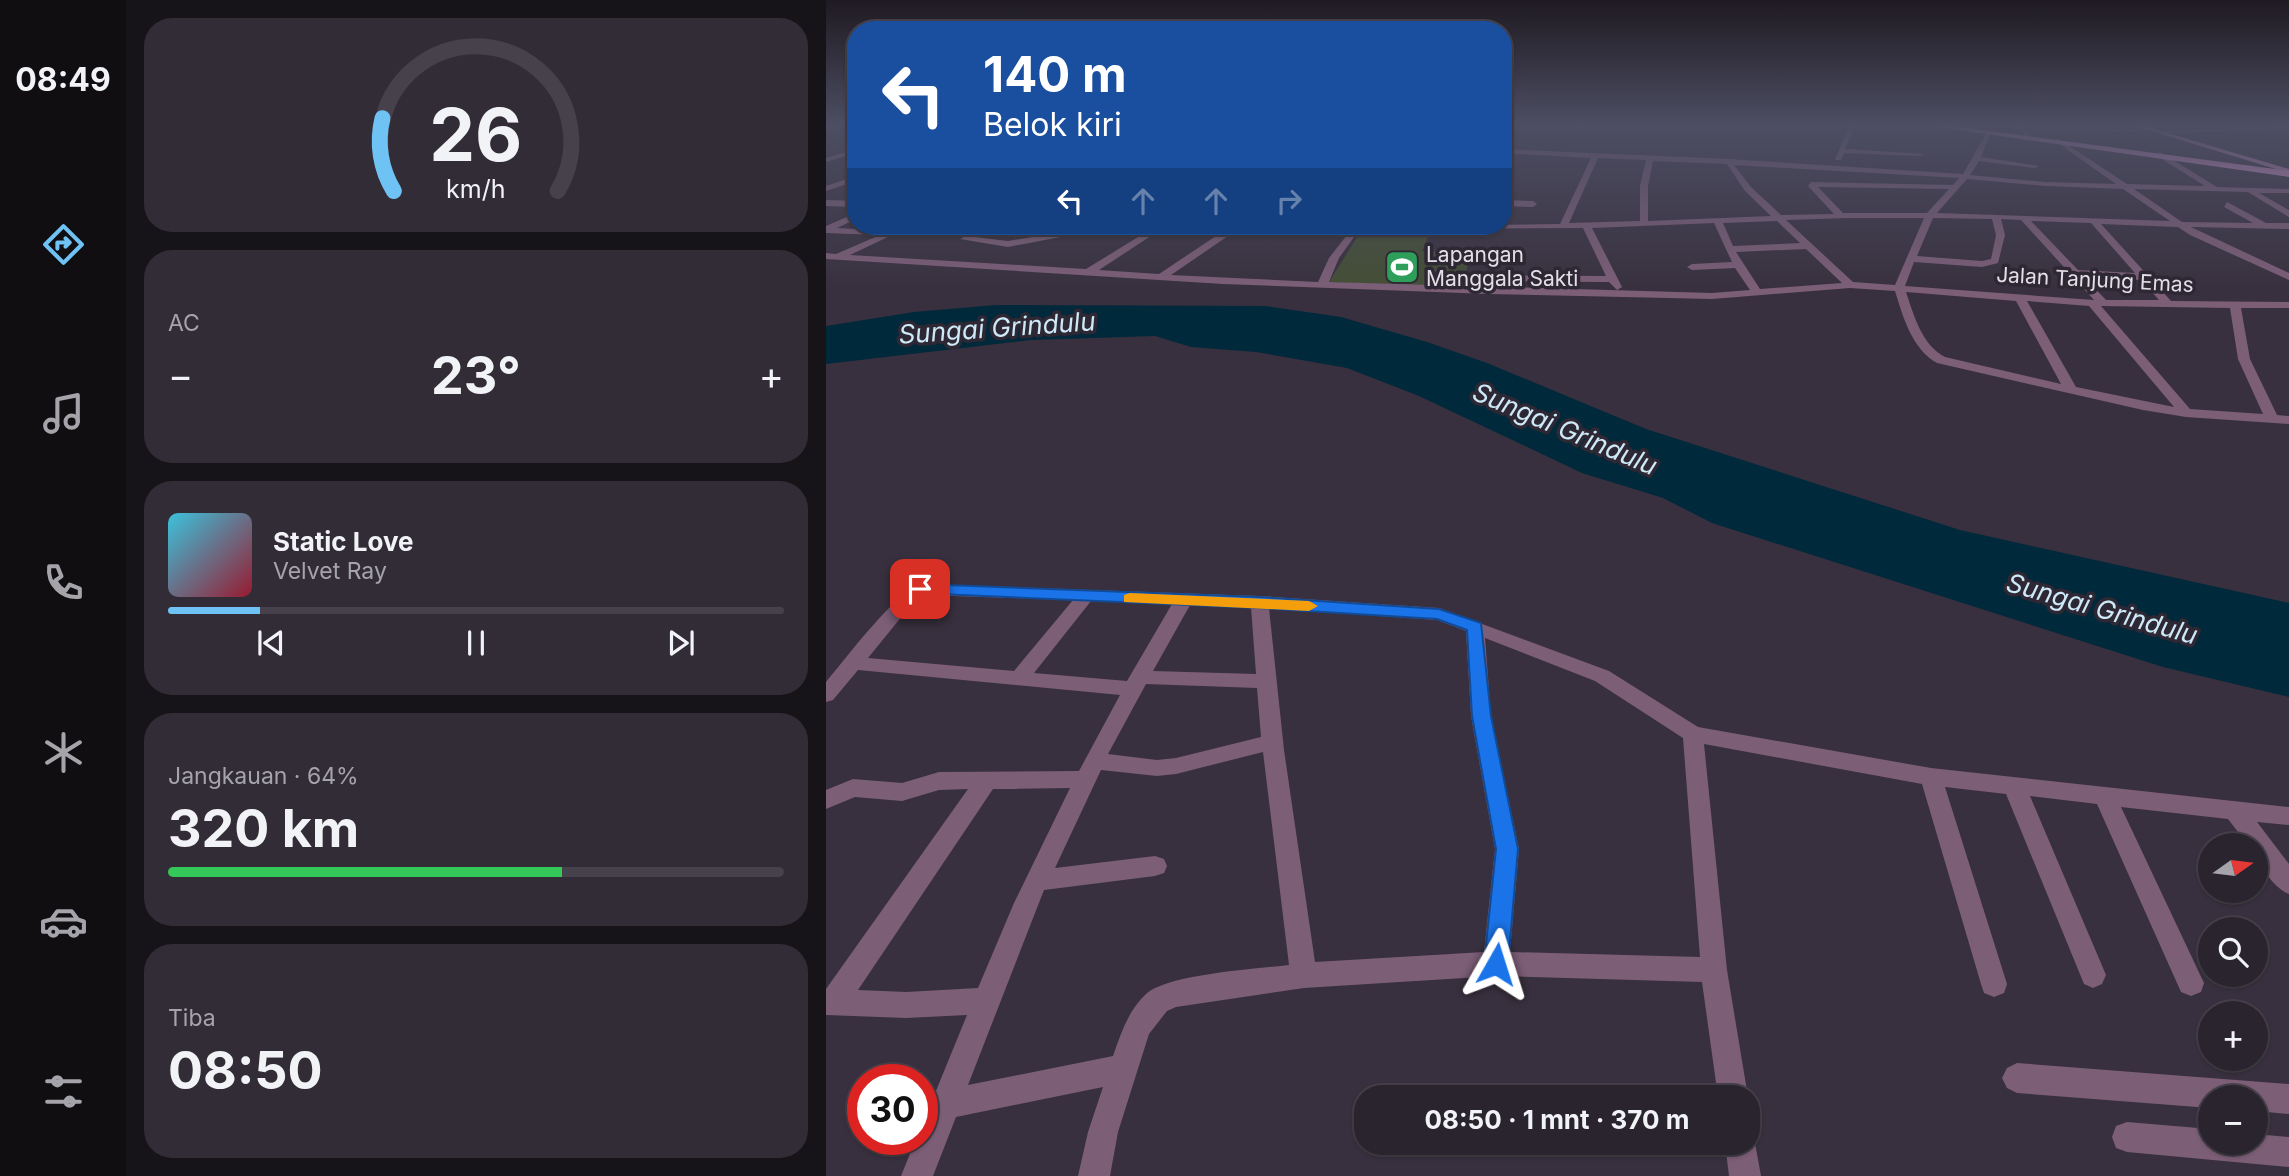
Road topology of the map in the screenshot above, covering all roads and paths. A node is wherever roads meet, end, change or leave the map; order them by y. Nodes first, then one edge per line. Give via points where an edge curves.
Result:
1 (847, 181) edge
2 (1584, 181) edge
3 (1645, 181) edge
4 (1742, 181) edge
5 (1895, 181) edge
6 (1961, 181) edge
7 (2015, 181) edge
8 (2114, 181) edge
9 (2202, 181) edge
10 (1896, 185) junction
11 (1955, 187) junction
12 (2124, 188) junction
13 (826, 189) edge
14 (2218, 191) junction
15 (2249, 191) junction
16 (2289, 191) edge
17 (826, 203) edge
18 (1512, 203) edge
19 (847, 204) edge
20 (1533, 204) dead end
21 (2227, 205) dead end
22 (2289, 214) edge
23 (1929, 216) junction
24 (1842, 217) junction
25 (1996, 217) junction
26 (2024, 218) junction
27 (2092, 219) junction
28 (847, 220) edge
29 (1779, 220) junction
30 (1718, 222) junction
31 (1644, 224) junction
32 (2181, 225) junction
33 (1512, 226) edge
34 (1563, 226) junction
35 (1586, 226) junction
36 (2266, 226) junction
37 (2289, 226) edge
38 (826, 230) edge
39 (847, 231) edge
40 (886, 235) edge
41 (973, 235) edge
42 (1060, 235) edge
43 (1148, 235) edge
44 (1224, 235) edge
45 (1351, 235) edge
46 (1807, 246) junction
47 (1730, 249) junction
48 (830, 258) edge
49 (1912, 259) junction
50 (1738, 265) junction
51 (1692, 267) dead end
52 (1089, 272) junction
53 (2075, 274) junction
54 (1161, 277) junction
55 (2144, 277) junction
56 (2289, 277) edge
57 (1473, 278) dead end
58 (1613, 279) junction
59 (1322, 285) junction
60 (1850, 285) junction
61 (1899, 287) junction
62 (1757, 293) junction
63 (1622, 296) junction
64 (2019, 296) junction
65 (2097, 303) junction
66 (2289, 304) edge
67 (2169, 305) junction
68 (2235, 306) junction
69 (2071, 390) junction
70 (2186, 413) junction
71 (2272, 419) junction
72 (2289, 420) edge
73 (1085, 597) junction
74 (1183, 601) junction
75 (1259, 603) junction
76 (1475, 627) junction
77 (853, 663) junction
78 (1019, 678) junction
79 (1265, 681) junction
80 (1137, 683) junction
81 (826, 695) edge
82 (1693, 734) junction
83 (1272, 742) junction
84 (1090, 770) junction
85 (1931, 777) junction
86 (986, 781) junction
87 (2014, 785) junction
88 (2104, 794) junction
89 (826, 800) edge
90 (2235, 810) junction
91 (2289, 816) edge
92 (1155, 866) dead end
93 (1036, 881) junction
94 (2289, 883) edge
95 (1496, 964) junction
96 (1714, 970) junction
97 (1304, 975) junction
98 (2094, 975) dead end
99 (2192, 983) dead end
100 (1994, 984) dead end
101 (988, 1001) junction
102 (830, 1002) edge
103 (1124, 1068) junction
104 (2017, 1078) dead end
105 (1731, 1085) edge
106 (2289, 1099) edge
107 (946, 1104) junction
108 (2127, 1137) dead end
109 (2289, 1152) edge
110 (1742, 1155) edge
111 (917, 1176) edge
112 (1094, 1176) edge
113 (1745, 1176) edge

1 - 13 street
2 - 34 street
3 - 31 street
4 - 29 street
5 - 10 street
6 - 11 street
7 - 12 street
8 - 12 street
9 - 14 street
10 - 11 street
10 - 24 street via 1811,184
11 - 23 street
12 - 14 street
12 - 32 street
14 - 15 street
15 - 16 street
15 - 22 street
17 - 19 street
18 - 20 street
21 - 36 street
23 - 24 street
23 - 25 street
23 - 49 street
24 - 29 street
25 - 26 street
25 - 49 street via 2002,242 1995,261
26 - 27 street
26 - 53 street
27 - 32 street
27 - 55 street
28 - 38 street
29 - 30 street
29 - 46 street
30 - 31 street
30 - 47 street
31 - 35 street
32 - 36 street
32 - 56 street
33 - 34 street
34 - 35 street
35 - 58 street
36 - 37 street
38 - 39 street
40 - 48 street
41 - 42 street via 965,239 1007,244
43 - 52 street
44 - 54 street
45 - 59 street
46 - 47 street
46 - 60 street
47 - 50 street
48 - 52 street, Jalan Tanjung Emas
49 - 61 street
50 - 51 street
50 - 62 street
52 - 54 street, Jalan Tanjung Emas
53 - 55 street
53 - 65 street
54 - 59 street, Jalan Tanjung Emas
55 - 67 street
57 - 58 street
58 - 63 street
59 - 63 street, Jalan Tanjung Emas
60 - 61 street, Jalan Tanjung Emas
60 - 62 street, Jalan Tanjung Emas
61 - 64 street, Jalan Tanjung Emas
61 - 69 street via 1930,354 1965,367
62 - 63 street, Jalan Tanjung Emas
64 - 65 street, Jalan Tanjung Emas
64 - 69 street
65 - 67 street, Jalan Tanjung Emas
65 - 70 street
66 - 68 street, Jalan Tanjung Emas
67 - 68 street, Jalan Tanjung Emas
68 - 71 street via 2244,359
69 - 70 street
70 - 71 street
71 - 72 street
73 - 74 street
73 - 77 street via 920,589
73 - 78 street
74 - 75 street
74 - 80 street
75 - 76 street via 1439,614
75 - 79 street
76 - 82 street via 1602,676
76 - 95 street via 1481,716 1507,849
77 - 78 street
77 - 81 street
78 - 80 street
79 - 80 street
79 - 83 street
80 - 84 street
82 - 85 street
82 - 96 street
83 - 84 street via 1177,766
83 - 97 street
84 - 86 street
84 - 93 street
85 - 87 street
85 - 100 street
86 - 89 street via 939,781 902,792 853,788
86 - 102 street
87 - 88 street
87 - 98 street
88 - 90 street
88 - 99 street
90 - 91 street
90 - 94 street
92 - 93 street
93 - 101 street
95 - 96 street
95 - 97 street
96 - 105 street
97 - 103 street via 1198,988 1157,1002 1137,1027
101 - 102 street
101 - 107 street
103 - 107 street
103 - 112 street
104 - 106 street
107 - 111 street
108 - 109 street
110 - 113 street

